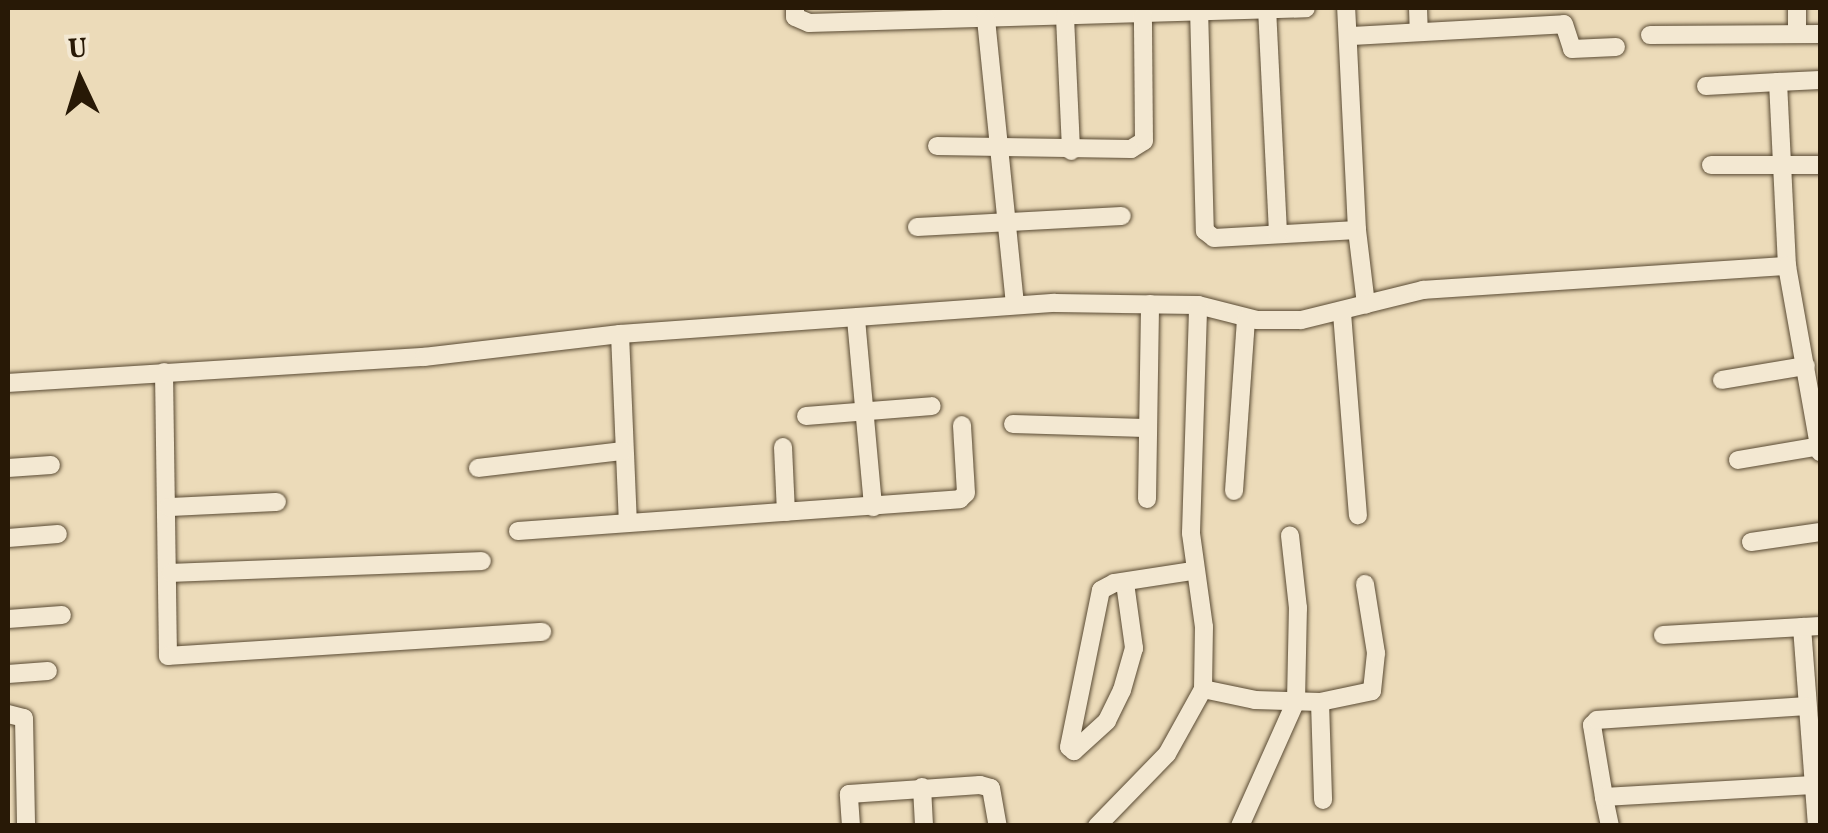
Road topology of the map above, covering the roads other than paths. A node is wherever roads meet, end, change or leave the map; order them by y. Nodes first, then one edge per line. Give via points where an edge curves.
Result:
1 (795, 8) edge
2 (1306, 8) edge
3 (1346, 8) edge
4 (1418, 8) edge
5 (1491, 8) edge
6 (1797, 8) edge
7 (1267, 9) edge
8 (1199, 10) edge
9 (943, 12) edge
10 (1014, 12) edge
11 (1086, 12) edge
12 (869, 13) edge
13 (1143, 16) junction
14 (1564, 16) edge
15 (1065, 17) junction
16 (986, 19) junction
17 (1492, 27) junction
18 (1419, 31) junction
19 (1797, 34) junction
20 (1820, 34) edge
21 (1650, 35) dead end
22 (1352, 36) junction
23 (1616, 47) dead end
24 (1820, 80) edge
25 (1778, 82) junction
26 (1706, 86) dead end
27 (937, 146) dead end
28 (1070, 151) junction
29 (999, 152) junction
30 (1783, 164) junction
31 (1711, 165) dead end
32 (1820, 165) edge
33 (1122, 216) dead end
34 (1007, 224) junction
35 (918, 226) dead end
36 (1357, 230) junction
37 (1278, 234) junction
38 (1788, 266) junction
39 (1150, 304) junction
40 (1366, 304) junction
41 (1014, 305) junction
42 (1198, 305) junction
43 (1342, 312) junction
44 (1246, 318) junction
45 (856, 319) junction
46 (620, 334) junction
47 (1806, 366) junction
48 (164, 372) junction
49 (1722, 380) dead end
50 (8, 383) edge
51 (932, 406) dead end
52 (864, 411) junction
53 (806, 416) dead end
54 (1013, 424) dead end
55 (962, 425) dead end
56 (1145, 428) junction
57 (783, 447) dead end
58 (1820, 449) edge
59 (623, 451) junction
60 (1738, 460) dead end
61 (51, 465) dead end
62 (8, 468) edge
63 (478, 468) dead end
64 (1234, 491) dead end
65 (1147, 499) dead end
66 (277, 502) dead end
67 (873, 507) junction
68 (169, 508) junction
69 (786, 512) junction
70 (1358, 515) dead end
71 (628, 522) junction
72 (518, 531) dead end
73 (1820, 532) edge
74 (58, 534) dead end
75 (1290, 535) dead end
76 (8, 538) edge
77 (1750, 542) dead end
78 (482, 561) dead end
79 (1192, 572) junction
80 (171, 573) junction
81 (1124, 583) junction
82 (1366, 584) dead end
83 (62, 615) dead end
84 (8, 619) edge
85 (1811, 626) edge
86 (542, 632) dead end
87 (1662, 635) dead end
88 (48, 671) dead end
89 (8, 674) edge
90 (1203, 689) junction
91 (1296, 701) junction
92 (1320, 702) junction
93 (1806, 706) junction
94 (8, 714) edge
95 (1813, 785) junction
96 (922, 787) junction
97 (1604, 797) junction
98 (1323, 800) dead end
99 (26, 826) edge
100 (851, 826) edge
101 (924, 826) edge
102 (998, 826) edge
103 (1097, 826) edge
104 (1240, 826) edge
105 (1610, 826) edge
106 (1817, 826) edge

1 - 12 street via 795,17 809,23
2 - 7 street
3 - 22 street
4 - 18 street
5 - 17 street
6 - 19 street
7 - 8 street
7 - 37 street
8 - 13 street
8 - 37 street via 1204,231 1214,238
9 - 12 street
9 - 16 street
10 - 15 street
10 - 16 street
11 - 13 street
11 - 15 street
13 - 28 street via 1144,141 1131,149
14 - 17 street
14 - 23 street via 1572,49
15 - 28 street
16 - 29 street
17 - 18 street
18 - 22 street
19 - 20 street
19 - 21 street
22 - 36 street
24 - 25 street
25 - 26 street
25 - 30 street
27 - 29 street
28 - 29 street
29 - 34 street
30 - 31 street
30 - 32 street
30 - 38 street
33 - 34 street
34 - 35 street
34 - 41 street
36 - 37 street
36 - 40 street
38 - 40 street via 1451,287
38 - 47 street
39 - 41 street
39 - 42 street
39 - 56 street
40 - 43 street
41 - 45 street
42 - 44 street
42 - 79 street
43 - 44 street via 1301,320
43 - 70 street
44 - 64 street
45 - 46 street
45 - 52 street
46 - 48 street via 424,357
46 - 59 street
47 - 49 street
47 - 58 street
48 - 50 street
48 - 68 street
51 - 52 street
52 - 53 street
52 - 67 street
54 - 56 street
55 - 67 street via 966,493 960,499
56 - 65 street
57 - 69 street
58 - 60 street
59 - 63 street
59 - 71 street
61 - 62 street
66 - 68 street
67 - 69 street
68 - 80 street
69 - 71 street
71 - 72 street
73 - 77 street
74 - 76 street
75 - 91 street via 1298,608
78 - 80 street
79 - 81 street
79 - 90 street via 1204,627
80 - 86 street via 168,656
81 - 81 street via 1134,648 1122,690 1107,721 1074,751 1069,747 1101,590
82 - 92 street via 1376,654 1372,690
83 - 84 street
85 - 87 street
85 - 93 street
88 - 89 street
90 - 91 street
90 - 103 street via 1168,754
91 - 92 street
91 - 104 street
92 - 98 street
93 - 95 street
93 - 97 street via 1597,720 1592,725
94 - 99 street via 24,718
95 - 97 street
95 - 106 street
96 - 100 street via 849,794
96 - 101 street
96 - 102 street via 992,788
97 - 105 street

